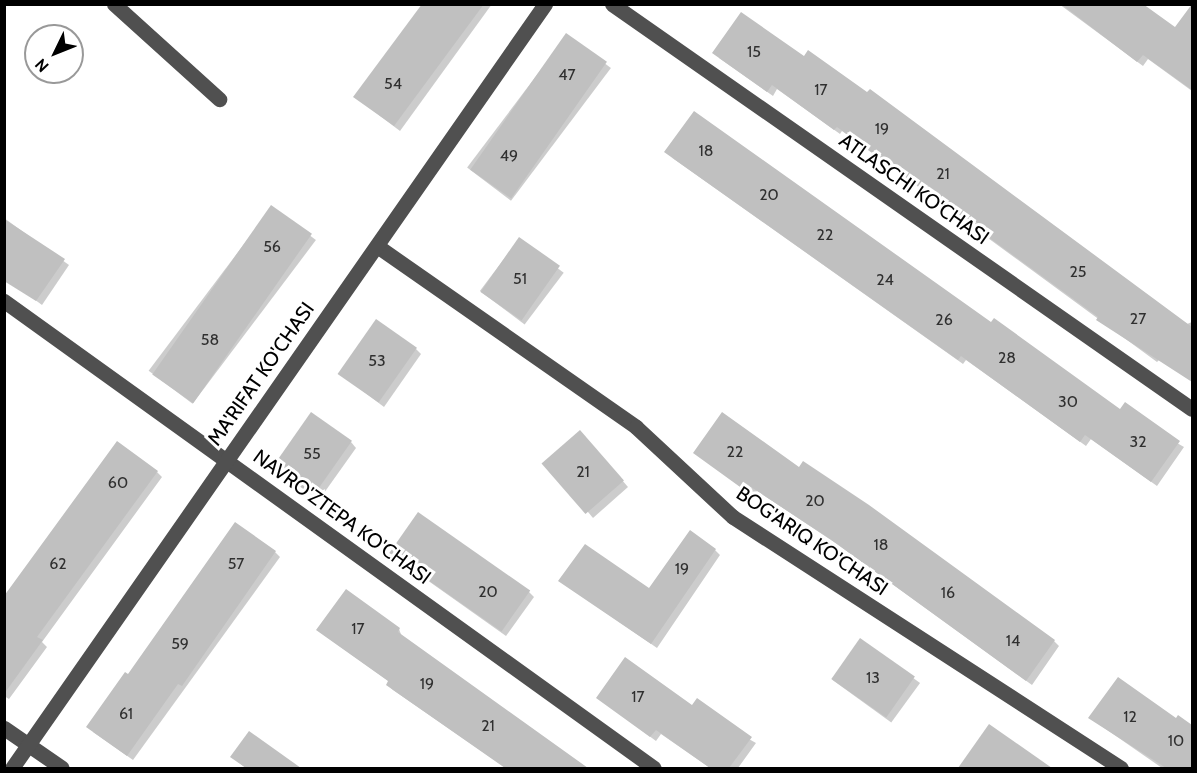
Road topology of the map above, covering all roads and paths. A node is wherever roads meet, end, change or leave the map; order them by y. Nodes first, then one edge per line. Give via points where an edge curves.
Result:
1 (114, 4) edge
2 (545, 4) edge
3 (612, 4) edge
4 (219, 99) dead end
5 (377, 246) junction
6 (4, 301) edge
7 (1192, 408) edge
8 (226, 458) junction
9 (4, 728) edge
10 (28, 745) junction
11 (12, 768) edge
12 (62, 768) edge
13 (654, 768) edge
14 (1121, 768) edge

1 - 4 street
2 - 5 street, MA'RIFAT KO'CHASI
3 - 7 street, ATLASCHI KO'CHASI
5 - 8 street, MA'RIFAT KO'CHASI
5 - 14 street, BOG'ARIQ KO'CHASI via 636,427 733,517
6 - 8 street, NAVRO'ZTEPA KO'CHASI
8 - 10 street, MA'RIFAT KO'CHASI
8 - 13 street, NAVRO'ZTEPA KO'CHASI
9 - 10 street
10 - 11 street, MA'RIFAT KO'CHASI
10 - 12 street

